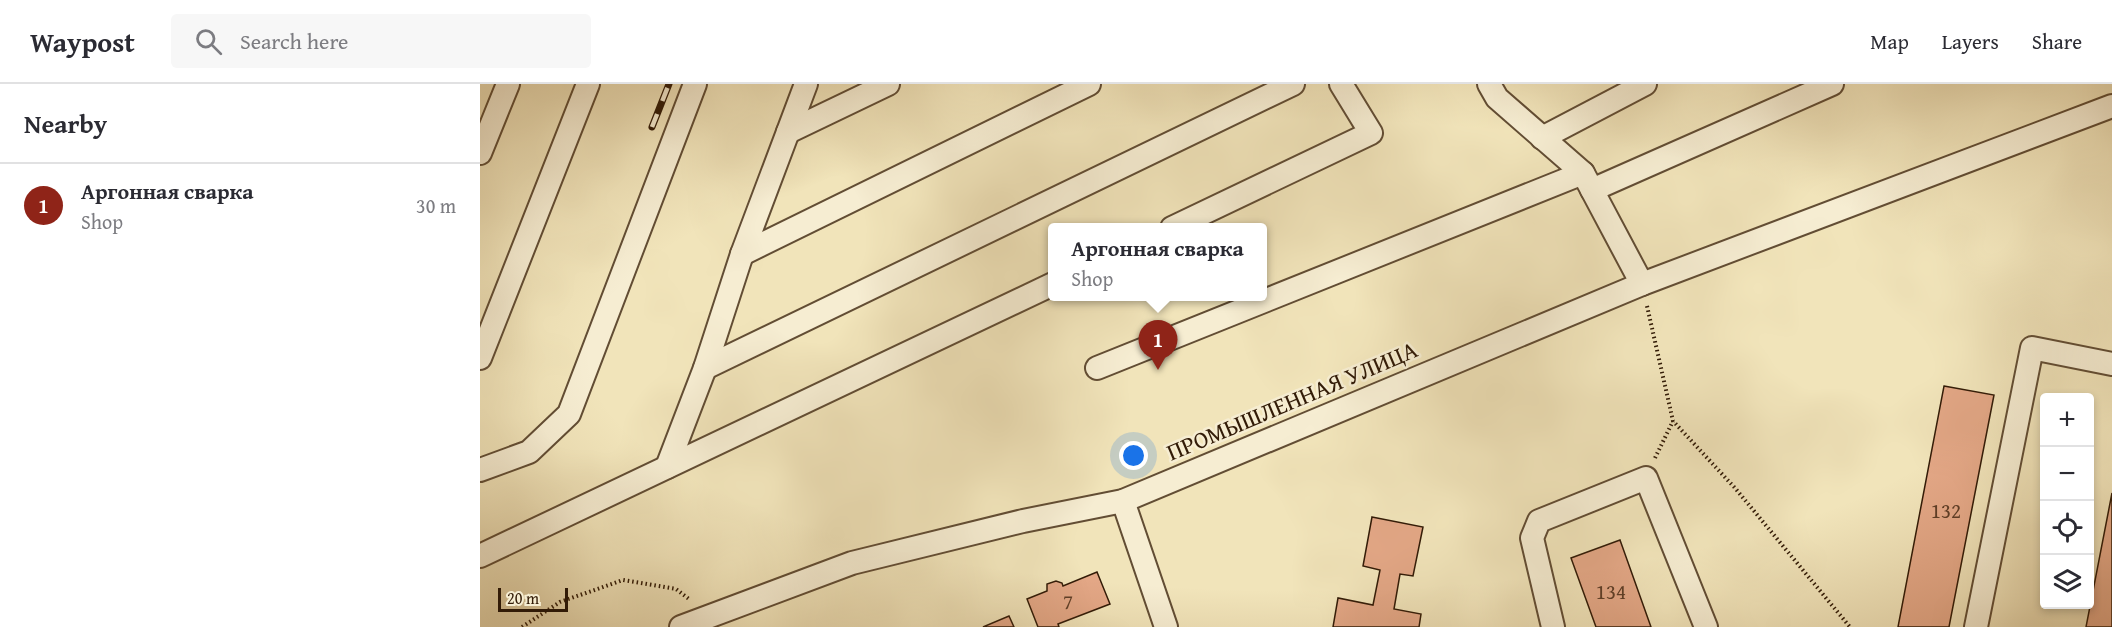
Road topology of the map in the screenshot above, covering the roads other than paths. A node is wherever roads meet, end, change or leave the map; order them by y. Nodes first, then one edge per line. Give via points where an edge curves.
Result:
1 (508, 84) edge
2 (588, 84) edge
3 (695, 84) edge
4 (806, 84) edge
5 (888, 84) edge
6 (1089, 84) edge
7 (1293, 84) edge
8 (1341, 84) edge
9 (1489, 84) edge
10 (1645, 84) edge
11 (1832, 84) edge
12 (2112, 106) edge
13 (788, 132) junction
14 (1542, 138) junction
15 (481, 151) edge
16 (1587, 181) junction
17 (1182, 223) edge
18 (742, 254) junction
19 (1642, 284) junction
20 (1048, 286) edge
21 (480, 358) edge
22 (2112, 364) edge
23 (705, 368) junction
24 (1097, 368) dead end
25 (667, 467) junction
26 (480, 470) edge
27 (1123, 501) junction
28 (480, 556) edge
29 (681, 627) edge
30 (1166, 627) edge
31 (1553, 627) edge
32 (1706, 627) edge
33 (1976, 627) edge

1 - 15 street
2 - 21 street
3 - 26 street via 569,414 529,452
4 - 13 street
5 - 13 street
6 - 18 street
7 - 23 street
8 - 17 street via 1371,133
9 - 14 street via 1497,98
10 - 14 street
11 - 16 street
12 - 19 street, ПРОМЫШЛЕННАЯ УЛИЦА
13 - 18 street
14 - 16 street
16 - 19 street
16 - 24 street
18 - 23 street
19 - 27 street, ПРОМЫШЛЕННАЯ УЛИЦА
20 - 25 street
22 - 33 street via 2032,348
23 - 25 street
25 - 28 street
27 - 29 street, ПРОМЫШЛЕННАЯ УЛИЦА via 852,563
27 - 30 street
31 - 32 street via 1532,538 1539,521 1646,478

